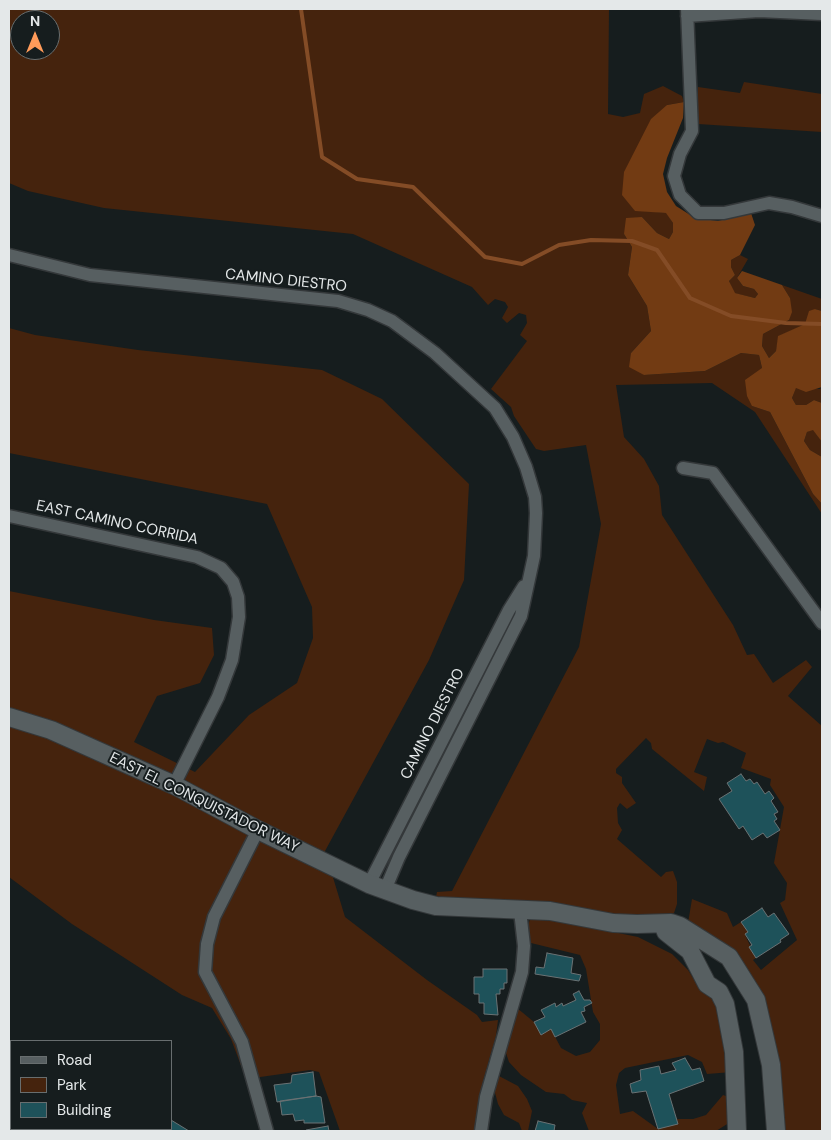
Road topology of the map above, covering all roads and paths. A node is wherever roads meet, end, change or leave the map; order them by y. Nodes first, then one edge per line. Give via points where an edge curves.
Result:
1 (687, 12) edge
2 (822, 14) edge
3 (822, 216) edge
4 (9, 255) edge
5 (683, 468) dead end
6 (9, 516) edge
7 (822, 623) edge
8 (9, 717) edge
9 (174, 785) junction
10 (258, 830) junction
11 (377, 887) junction
12 (520, 911) junction
13 (662, 924) junction
14 (267, 1131) edge
15 (481, 1131) edge
16 (737, 1131) edge
17 (776, 1131) edge

1 - 2 street
1 - 3 street via 692,131 680,154 674,176 680,195 698,213 724,213 769,204
4 - 11 street, CAMINO DIESTRO via 90,275 338,301 368,310 416,336 495,408 513,436 535,497 536,530 528,580 509,610
5 - 7 street via 713,473
6 - 9 street, EAST CAMINO CORRIDA via 196,556 221,568 233,582 239,617 232,660
8 - 9 street, EAST EL CONQUISTADOR WAY via 51,730
9 - 10 street, EAST EL CONQUISTADOR WAY
10 - 11 street, EAST EL CONQUISTADOR WAY
10 - 14 street via 214,917 207,944 206,972 242,1042
11 - 12 street, EAST EL CONQUISTADOR WAY via 436,906
12 - 13 street, EAST EL CONQUISTADOR WAY via 550,911 613,922
12 - 15 street via 524,946 522,972 486,1097
13 - 16 street via 666,932 690,950 707,984 719,992 725,1004 734,1052
13 - 17 street, EAST EL CONQUISTADOR WAY via 680,926 728,957 756,1000 771,1064

